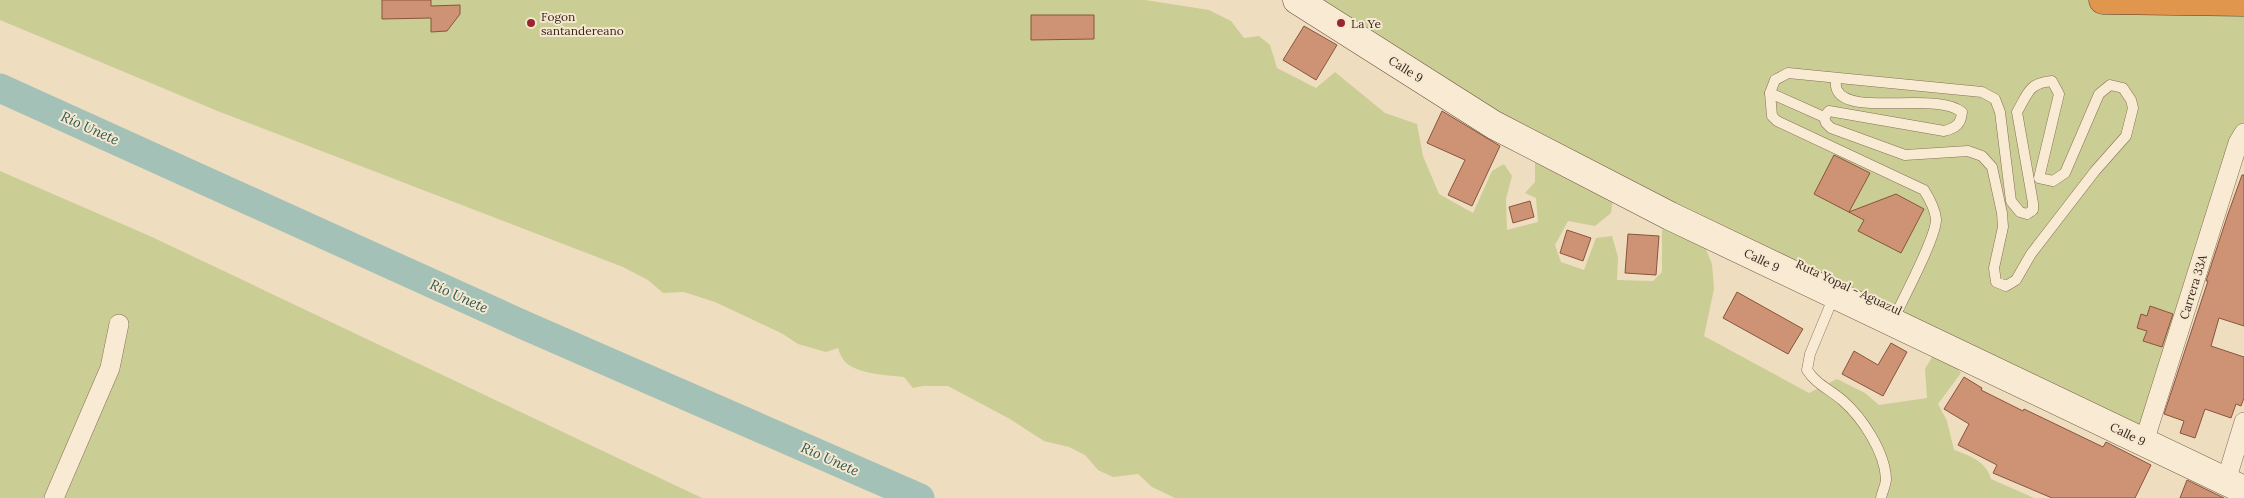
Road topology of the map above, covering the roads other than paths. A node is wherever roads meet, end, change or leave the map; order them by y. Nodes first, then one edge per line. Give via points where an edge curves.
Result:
1 (1297, 0) edge
2 (2103, 0) edge
3 (2244, 2) edge
4 (1836, 78) junction
5 (1770, 94) junction
6 (1824, 117) junction
7 (2244, 133) edge
8 (1834, 295) junction
9 (1892, 321) junction
10 (120, 324) dead end
11 (2244, 422) edge
12 (2144, 442) junction
13 (2226, 481) junction
14 (2244, 490) edge
15 (54, 498) edge
16 (1881, 498) edge

1 - 8 lane, Ruta Yopal - Aguazul via 1494,125 1670,216
2 - 3 lane
4 - 5 lane via 1788,73 1775,80
4 - 6 lane via 1840,94 1861,103 1941,103 1962,112 1961,120 1957,126 1944,131 1830,111
4 - 6 lane via 1982,92 1995,99 2000,112 2011,201 2020,212 2027,214 2033,210 2033,203 2017,112 2033,86 2052,81 2058,94 2039,178 2053,181 2065,173 2099,94 2110,85 2123,88 2133,108 2126,136 2031,254 2016,280 2006,286 1996,282 1994,268 2003,227 2002,213 1992,167 1982,156 1968,151 1905,155 1831,128
5 - 6 lane
5 - 9 lane via 1772,116 1777,121 1924,190 1931,203 1936,219 1932,235
7 - 12 street, Carrera 33A via 2238,143
8 - 9 lane, Ruta Yopal - Aguazul
8 - 16 lane via 1810,354 1807,370 1815,381 1843,400 1866,428 1880,452 1886,480
9 - 12 lane, Ruta Yopal - Aguazul
10 - 15 street via 110,368
11 - 13 street
12 - 13 lane, Ruta Yopal - Aguazul
13 - 14 lane, Ruta Yopal - Aguazul

